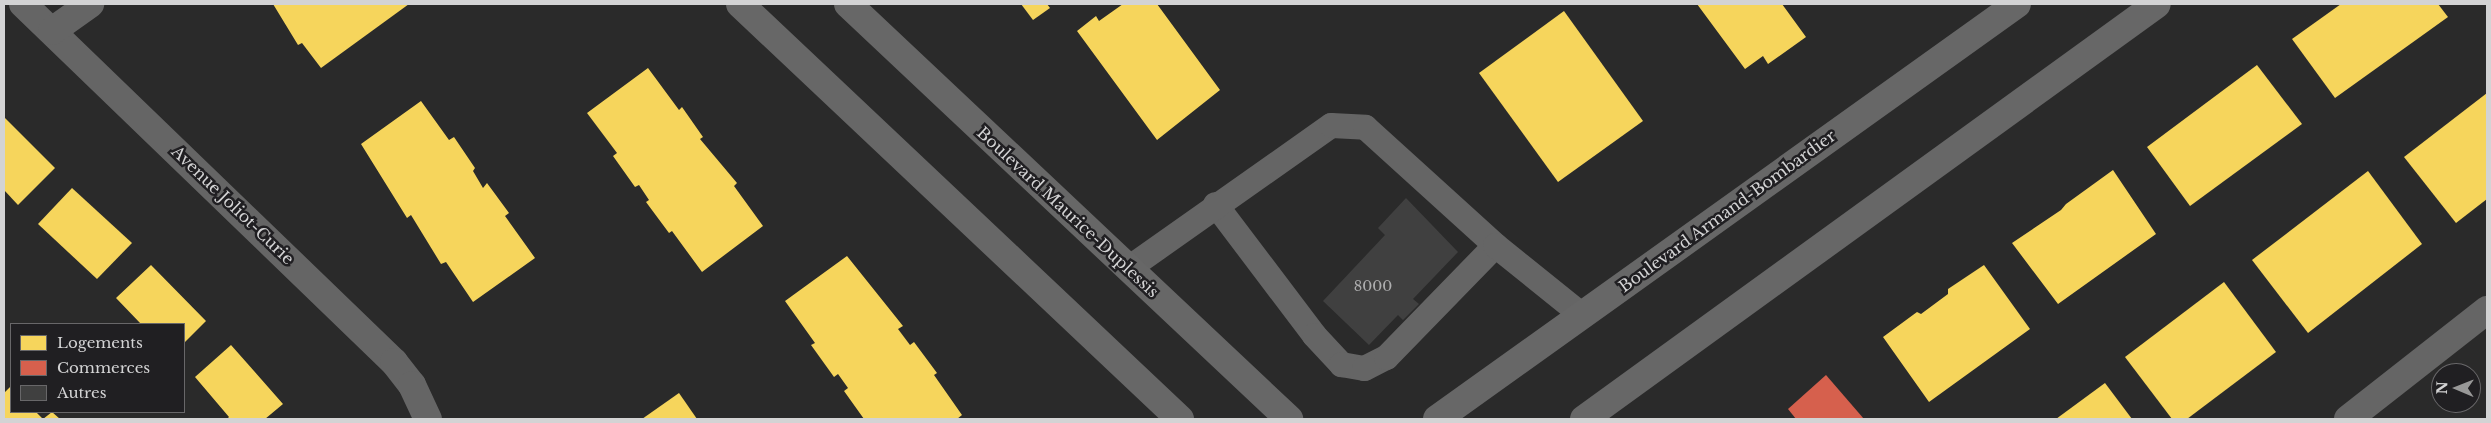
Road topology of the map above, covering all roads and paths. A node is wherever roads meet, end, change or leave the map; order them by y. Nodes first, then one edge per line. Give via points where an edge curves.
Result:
1 (23, 4) edge
2 (90, 4) edge
3 (740, 4) edge
4 (848, 4) edge
5 (2017, 4) edge
6 (2157, 4) edge
7 (52, 32) junction
8 (1215, 204) junction
9 (1495, 245) junction
10 (1128, 268) junction
11 (2487, 310) edge
12 (1582, 315) junction
13 (1595, 416) edge
14 (428, 419) edge
15 (1180, 419) edge
16 (1289, 419) edge
17 (1437, 419) edge
18 (2348, 419) edge

1 - 7 street, Avenue Joliot-Curie
2 - 7 street
3 - 15 street
4 - 10 street, Boulevard Maurice-Duplessis
5 - 12 street, Boulevard Armand-Bombardier
6 - 13 street
7 - 14 street, Avenue Joliot-Curie via 394,362 412,385
8 - 9 lane via 1331,125 1365,127
8 - 9 lane via 1314,335 1341,364 1364,368 1386,357
8 - 10 lane
9 - 12 lane
10 - 16 street, Boulevard Maurice-Duplessis
11 - 18 street
12 - 17 street, Boulevard Armand-Bombardier

